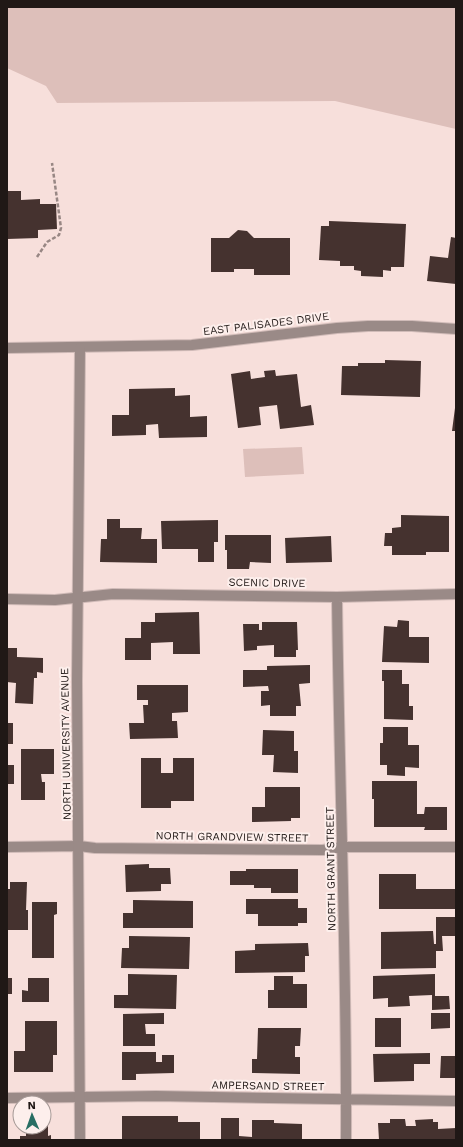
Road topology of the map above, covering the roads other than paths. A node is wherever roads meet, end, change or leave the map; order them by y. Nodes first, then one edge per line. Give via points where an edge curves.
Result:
1 (456, 329) edge
2 (7, 348) edge
3 (80, 348) junction
4 (456, 594) edge
5 (337, 597) junction
6 (78, 598) junction
7 (7, 599) edge
8 (79, 846) junction
9 (7, 847) edge
10 (342, 847) junction
11 (456, 847) edge
12 (80, 1096) junction
13 (7, 1098) edge
14 (346, 1100) junction
15 (456, 1101) edge
16 (80, 1140) edge
17 (346, 1140) edge

1 - 3 street, EAST PALISADES DRIVE via 368,326 192,345
2 - 3 street, EAST PALISADES DRIVE
3 - 6 street, NORTH UNIVERSITY AVENUE
4 - 5 street, SCENIC DRIVE
5 - 6 street, SCENIC DRIVE via 113,594
5 - 10 street, NORTH GRANT STREET
6 - 7 street, SCENIC DRIVE
6 - 8 street, NORTH UNIVERSITY AVENUE
8 - 9 street, NORTH GRANDVIEW STREET
8 - 10 street, NORTH GRANDVIEW STREET via 323,850
8 - 12 street, NORTH UNIVERSITY AVENUE
10 - 11 street, NORTH GRANDVIEW STREET
10 - 14 street, NORTH GRANT STREET
12 - 13 street, AMPERSAND STREET
12 - 14 street, AMPERSAND STREET
12 - 16 street, NORTH UNIVERSITY AVENUE
14 - 15 street, AMPERSAND STREET
14 - 17 street, NORTH GRANT STREET

